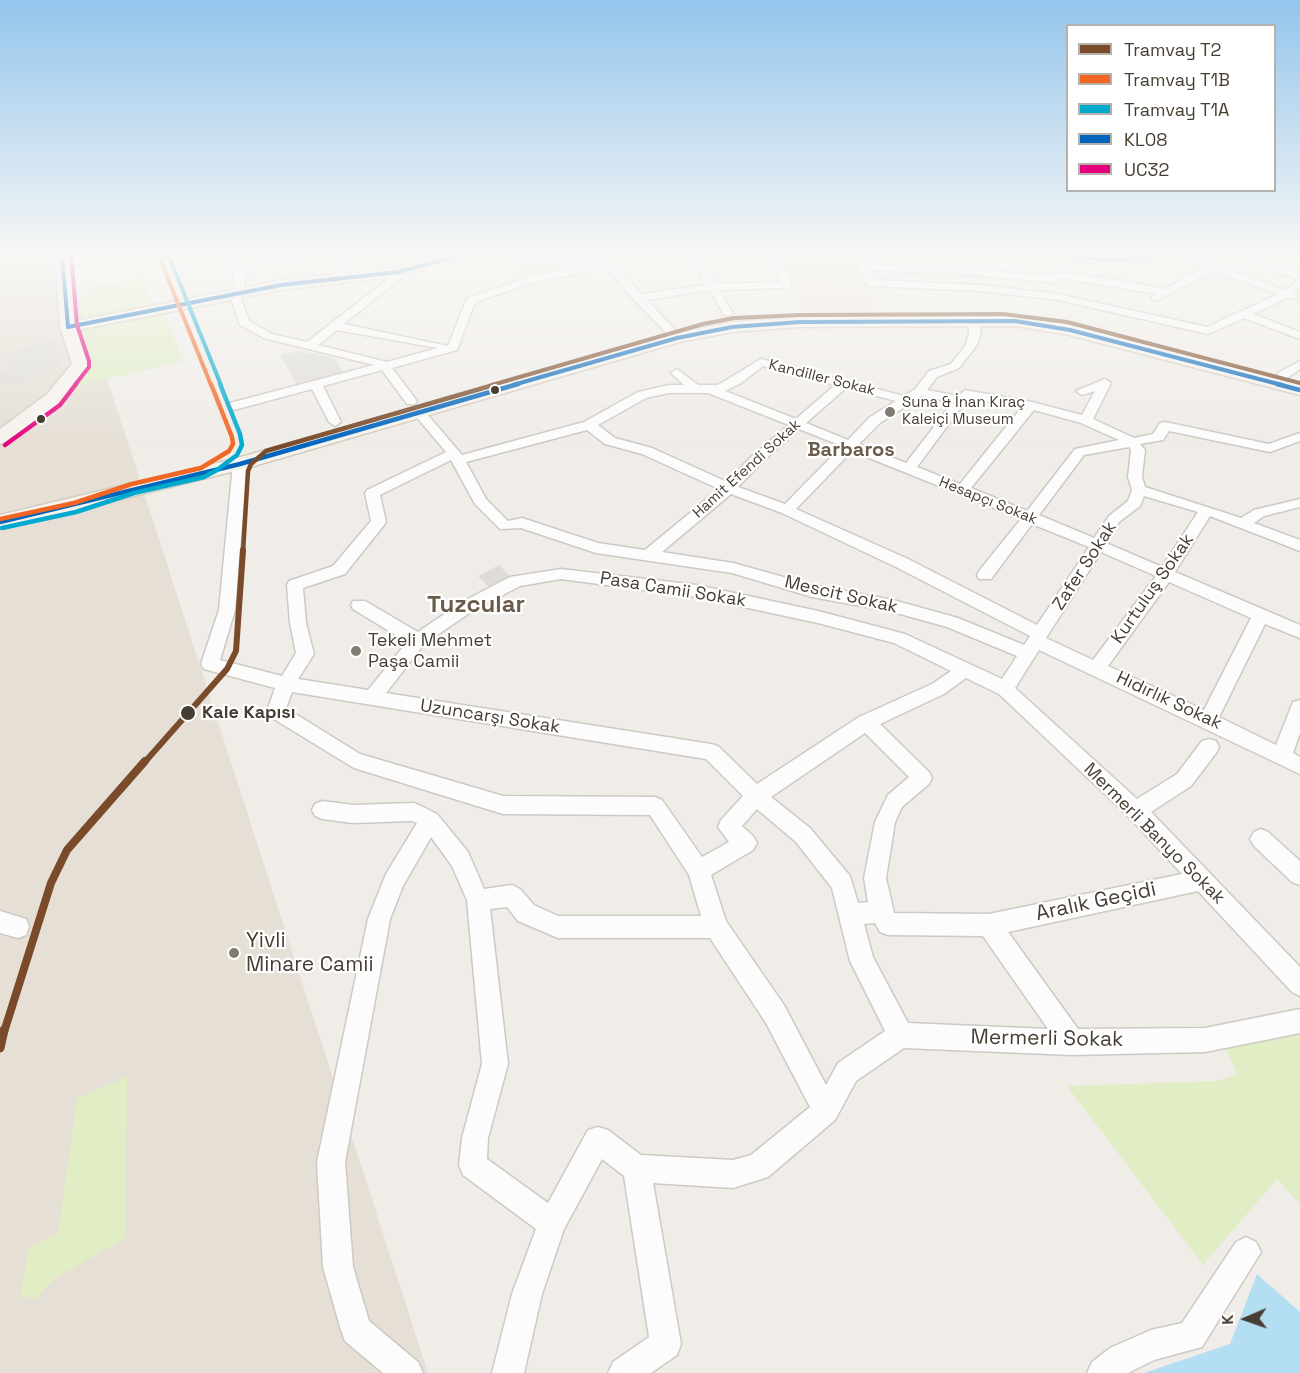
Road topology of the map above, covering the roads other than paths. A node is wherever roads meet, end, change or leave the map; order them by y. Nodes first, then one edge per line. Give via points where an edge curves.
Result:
1 (67, 318) edge
2 (110, 318) edge
3 (242, 318) edge
4 (345, 318) edge
5 (464, 318) edge
6 (658, 318) edge
7 (1145, 318) edge
8 (1154, 318) edge
9 (1236, 318) edge
10 (1254, 318) edge
11 (968, 320) junction
12 (335, 326) junction
13 (68, 327) junction
14 (1141, 327) dead end
15 (1300, 336) edge
16 (677, 338) junction
17 (308, 347) junction
18 (453, 348) junction
19 (333, 352) junction
20 (383, 364) junction
21 (1300, 364) edge
22 (676, 373) dead end
23 (349, 374) junction
24 (1282, 376) dead end
25 (845, 383) junction
26 (316, 384) junction
27 (703, 389) junction
28 (1300, 390) edge
29 (1082, 391) dead end
30 (919, 392) junction
31 (906, 400) junction
32 (961, 400) junction
33 (234, 406) dead end
34 (414, 406) junction
35 (1032, 406) junction
36 (1086, 420) junction
37 (336, 422) dead end
38 (589, 424) junction
39 (797, 424) junction
40 (3, 434) edge
41 (1300, 437) edge
42 (1131, 441) junction
43 (849, 446) junction
44 (456, 457) junction
45 (240, 464) junction
46 (908, 469) junction
47 (729, 488) junction
48 (962, 490) junction
49 (1139, 490) junction
50 (1300, 503) edge
51 (787, 510) junction
52 (1207, 510) junction
53 (1027, 517) junction
54 (0, 522) edge
55 (1243, 523) junction
56 (1096, 546) junction
57 (1300, 546) edge
58 (649, 555) junction
59 (684, 562) junction
60 (985, 575) dead end
61 (1165, 575) junction
62 (697, 591) junction
63 (359, 605) dead end
64 (1260, 616) junction
65 (1300, 632) edge
66 (418, 640) junction
67 (1034, 643) junction
68 (1097, 668) junction
69 (966, 669) junction
70 (286, 684) junction
71 (1005, 689) junction
72 (371, 699) junction
73 (1300, 707) edge
74 (1208, 720) junction
75 (866, 722) junction
76 (1209, 747) dead end
77 (1282, 756) junction
78 (1300, 766) edge
79 (756, 796) junction
80 (322, 810) dead end
81 (1136, 811) junction
82 (430, 820) junction
83 (1261, 839) dead end
84 (699, 871) junction
85 (1300, 875) edge
86 (1203, 880) junction
87 (477, 900) junction
88 (881, 912) junction
89 (850, 914) junction
90 (989, 925) junction
91 (716, 927) junction
92 (1300, 984) edge
93 (1300, 1021) edge
94 (901, 1035) junction
95 (1072, 1042) junction
96 (826, 1111) junction
97 (637, 1168) junction
98 (552, 1223) junction
99 (1246, 1252) dead end
100 (407, 1373) edge
101 (508, 1373) edge
102 (624, 1373) edge
103 (1103, 1373) edge

1 - 13 street
2 - 13 street
3 - 17 street via 243,323 268,336
4 - 12 street
5 - 18 street
6 - 16 street
7 - 14 street
8 - 9 street via 1208,332
10 - 15 street
11 - 16 street via 800,322 732,327
11 - 28 street via 1057,327
11 - 30 street via 975,333 963,357 953,367 933,374
12 - 17 street
12 - 18 street
13 - 40 street via 81,364 54,398
16 - 34 street
17 - 19 street
18 - 20 street
19 - 20 street
19 - 23 street
20 - 23 street
20 - 34 street
21 - 24 street
22 - 27 street, Hesapçı Sokak
23 - 26 street
25 - 27 street, Kandiller Sokak via 761,362 721,388
25 - 31 street, Kandiller Sokak
25 - 39 street, Hamit Efendi Sokak
26 - 33 street
26 - 37 street
27 - 38 street via 669,389 642,395
27 - 39 street, Hesapçı Sokak
29 - 36 street via 1105,383
30 - 31 street
30 - 32 street
31 - 43 street via 875,420
32 - 35 street via 965,394
32 - 46 street
34 - 44 street
34 - 45 street
35 - 36 street
35 - 48 street
36 - 42 street
38 - 44 street
38 - 47 street via 610,441 647,452
39 - 43 street, Hesapçı Sokak
39 - 47 street, Hamit Efendi Sokak
41 - 42 street via 1270,448 1165,426 1158,437
42 - 49 street via 1138,450 1135,477
42 - 53 street via 1080,452
43 - 46 street, Hesapçı Sokak
43 - 51 street
44 - 58 street, Mescit Sokak via 480,501 505,526 522,523 596,548
44 - 70 street via 372,493 380,522 339,570 295,585 305,654
45 - 54 street
45 - 70 street, Uzuncarşı Sokak via 227,610 210,664
46 - 48 street, Hesapçı Sokak
47 - 51 street
47 - 58 street, Hamit Efendi Sokak
48 - 53 street, Hesapçı Sokak
49 - 52 street
49 - 56 street, Zafer Sokak via 1135,503 1114,519
50 - 55 street via 1259,513
51 - 67 street via 902,563
52 - 55 street
52 - 61 street, Kurtuluş Sokak
53 - 56 street, Hesapçı Sokak
53 - 60 street
55 - 57 street
56 - 61 street, Hesapçı Sokak
56 - 67 street, Zafer Sokak
58 - 59 street, Mescit Sokak
59 - 62 street
59 - 67 street, Mescit Sokak via 733,568 812,591 859,598
61 - 64 street, Hesapçı Sokak
61 - 68 street, Kurtuluş Sokak
62 - 66 street, Pasa Camii Sokak via 561,574 516,581 468,606
62 - 69 street, Pasa Camii Sokak via 899,638
63 - 66 street
64 - 65 street, Hesapçı Sokak
64 - 74 street
66 - 72 street, Pasa Camii Sokak
67 - 68 street, Hıdırlık Sokak
67 - 71 street, Zafer Sokak
68 - 74 street, Hıdırlık Sokak
69 - 71 street, Pasa Camii Sokak
69 - 75 street via 938,689
70 - 72 street, Uzuncarşı Sokak
70 - 84 street via 276,711 354,760 503,805 655,806
71 - 81 street, Mermerli Banyo Sokak
72 - 79 street, Uzuncarşı Sokak via 711,752
73 - 77 street
74 - 77 street, Hıdırlık Sokak
75 - 79 street
75 - 88 street via 922,778 895,801 885,822 875,878
76 - 81 street via 1184,780
77 - 78 street, Hıdırlık Sokak
79 - 84 street via 728,827 746,843
79 - 89 street, Uzuncarşı Sokak via 803,835 842,882
80 - 82 street via 353,814 414,812
81 - 86 street, Mermerli Banyo Sokak
82 - 87 street via 460,859
82 - 100 street via 393,881 379,919 331,1162 338,1267 356,1330
83 - 85 street
84 - 91 street
86 - 90 street, Aralık Geçidi
86 - 92 street, Mermerli Banyo Sokak
87 - 91 street via 512,896 526,913 558,927
87 - 98 street via 495,1064 475,1138 473,1165
88 - 89 street
88 - 90 street, Aralık Geçidi via 888,924
89 - 94 street, Uzuncarşı Sokak via 862,961
90 - 95 street
91 - 96 street via 775,1014
93 - 95 street, Mermerli Sokak via 1204,1040
94 - 95 street, Mermerli Sokak
94 - 96 street via 847,1072
96 - 97 street via 758,1167 733,1174
97 - 98 street via 598,1140
97 - 102 street via 666,1344
98 - 101 street via 527,1294
99 - 103 street via 1191,1336 1151,1345 1121,1359

